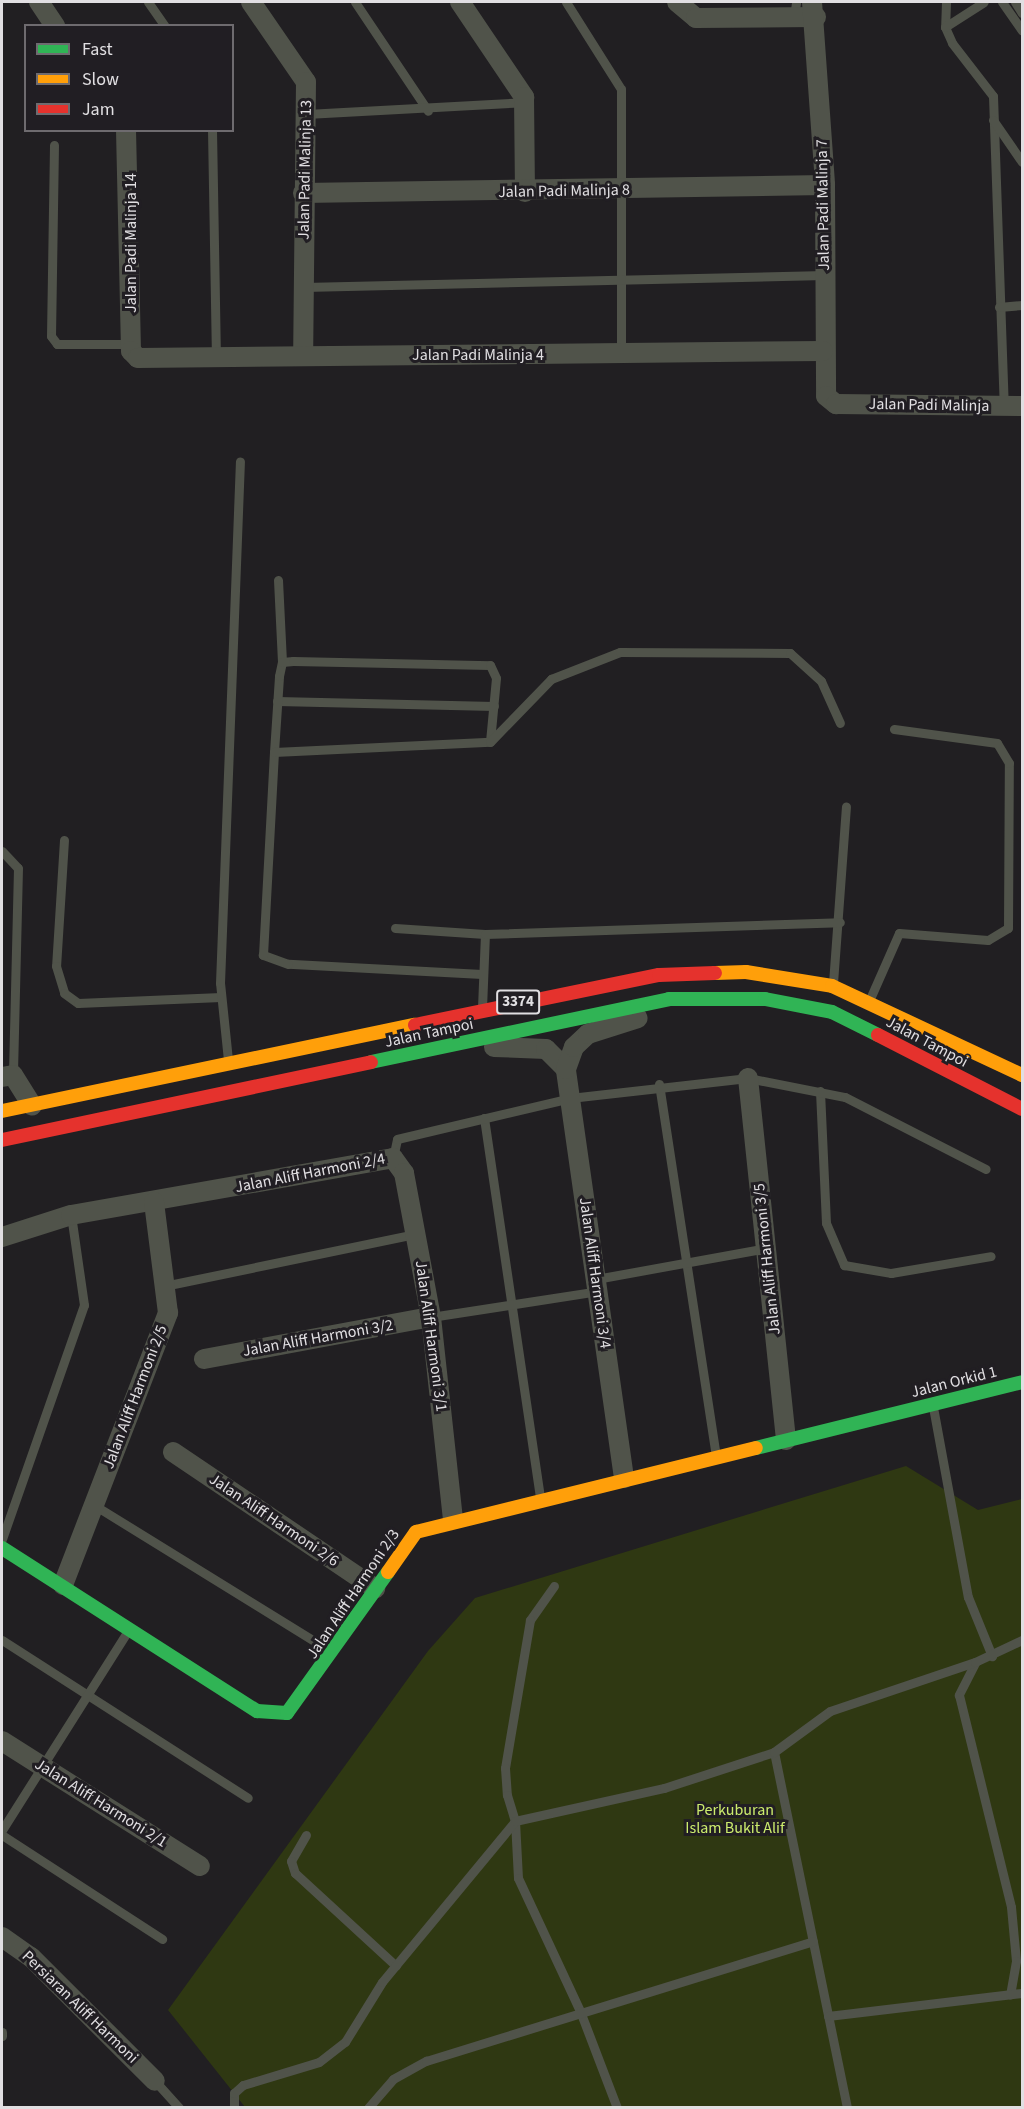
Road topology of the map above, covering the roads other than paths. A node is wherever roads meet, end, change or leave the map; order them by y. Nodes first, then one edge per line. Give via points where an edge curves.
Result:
1 (39, 2) edge
2 (148, 2) edge
3 (251, 2) edge
4 (355, 2) edge
5 (566, 2) edge
6 (677, 2) edge
7 (946, 2) edge
8 (984, 2) edge
9 (1002, 2) edge
10 (1015, 2) edge
11 (464, 3) edge
12 (795, 9) edge
13 (814, 9) edge
14 (1023, 13) edge
15 (54, 24) edge
16 (164, 24) edge
17 (945, 27) junction
18 (1023, 31) edge
19 (525, 102) junction
20 (428, 111) junction
21 (305, 114) junction
22 (993, 120) junction
23 (126, 132) edge
24 (212, 132) edge
25 (54, 146) dead end
26 (1023, 162) edge
27 (825, 185) junction
28 (618, 190) junction
29 (303, 192) junction
30 (525, 192) junction
31 (825, 275) junction
32 (619, 280) junction
33 (304, 287) junction
34 (1023, 305) edge
35 (999, 306) junction
36 (132, 350) junction
37 (823, 351) junction
38 (621, 354) junction
39 (303, 356) junction
40 (216, 358) junction
41 (836, 404) joint
42 (1013, 406) edge
43 (240, 461) dead end
44 (278, 580) dead end
45 (282, 662) junction
46 (277, 701) junction
47 (494, 705) junction
48 (840, 723) dead end
49 (894, 729) dead end
50 (490, 742) junction
51 (274, 752) junction
52 (846, 806) dead end
53 (64, 840) dead end
54 (2, 851) edge
55 (840, 922) junction
56 (395, 928) dead end
57 (485, 934) junction
58 (482, 974) junction
59 (832, 986) junction
60 (221, 997) junction
61 (733, 999) junction
62 (868, 1003) junction
63 (482, 1010) junction
64 (439, 1048) junction
65 (229, 1063) junction
66 (566, 1070) junction
67 (1023, 1075) edge
68 (7, 1076) edge
69 (748, 1078) junction
70 (659, 1084) junction
71 (820, 1091) junction
72 (570, 1096) junction
73 (32, 1105) junction
74 (1023, 1109) edge
75 (2, 1111) edge
76 (484, 1118) junction
77 (2, 1140) edge
78 (393, 1158) junction
79 (986, 1169) dead end
80 (154, 1202) junction
81 (71, 1215) junction
82 (416, 1234) junction
83 (2, 1237) edge
84 (766, 1248) junction
85 (991, 1257) dead end
86 (685, 1263) junction
87 (597, 1285) junction
88 (164, 1286) junction
89 (512, 1307) junction
90 (431, 1317) junction
91 (204, 1359) dead end
92 (1023, 1382) edge
93 (932, 1405) junction
94 (894, 1415) joint
95 (786, 1440) junction
96 (174, 1452) dead end
97 (716, 1456) junction
98 (624, 1478) junction
99 (540, 1498) junction
100 (94, 1505) junction
101 (453, 1519) junction
102 (2, 1539) edge
103 (2, 1548) edge
104 (63, 1585) junction
105 (554, 1586) dead end
106 (375, 1588) junction
107 (130, 1627) junction
108 (2, 1640) edge
109 (1023, 1640) edge
110 (332, 1653) junction
111 (992, 1656) junction
112 (975, 1662) junction
113 (87, 1694) junction
114 (2, 1741) edge
115 (774, 1752) junction
116 (42, 1766) junction
117 (248, 1798) dead end
118 (515, 1821) junction
119 (2, 1830) edge
120 (2, 1835) edge
121 (306, 1835) dead end
122 (200, 1866) dead end
123 (2, 1936) edge
124 (162, 1939) dead end
125 (813, 1941) junction
126 (396, 1966) junction
127 (1023, 1993) edge
128 (1010, 1994) junction
129 (580, 2011) junction
130 (828, 2016) junction
131 (155, 2081) joint
132 (179, 2108) edge
133 (234, 2108) edge
134 (368, 2108) edge
135 (617, 2108) edge
136 (847, 2108) edge

1 - 15 street
2 - 16 lane
3 - 21 street, Jalan Padi Malinja 13 via 306,82
4 - 20 lane
5 - 28 lane via 618,78
6 - 12 street via 696,18
7 - 17 lane
8 - 17 lane
9 - 18 lane
10 - 14 lane
11 - 19 street
12 - 13 street
13 - 27 street, Jalan Padi Malinja 7
17 - 22 lane via 993,96
19 - 20 lane
19 - 30 street
20 - 21 lane
21 - 29 street, Jalan Padi Malinja 13
22 - 26 lane
22 - 35 lane
23 - 36 street, Jalan Padi Malinja 14
24 - 40 lane
25 - 36 lane via 51,336 57,344
27 - 28 street, Jalan Padi Malinja 8
27 - 31 street, Jalan Padi Malinja 7
28 - 30 street, Jalan Padi Malinja 8
28 - 32 lane
29 - 30 street, Jalan Padi Malinja 8
29 - 33 street, Jalan Padi Malinja 13
31 - 32 lane
31 - 37 street, Jalan Padi Malinja 7
32 - 33 lane
32 - 38 lane
33 - 39 street, Jalan Padi Malinja 13
34 - 35 lane
35 - 42 lane
36 - 40 street, Jalan Padi Malinja 4
37 - 38 street, Jalan Padi Malinja 4
37 - 41 street, Jalan Padi Malinja 7 via 824,392
38 - 39 street, Jalan Padi Malinja 4
39 - 40 street, Jalan Padi Malinja 4
41 - 42 street, Jalan Padi Malinja
43 - 60 lane
44 - 45 lane
45 - 46 lane
45 - 47 lane via 483,663 495,671
46 - 47 lane
46 - 51 lane
47 - 50 lane
48 - 50 lane via 821,681 790,653 620,652 551,679
49 - 62 lane via 997,743 1009,763 1008,928 988,940 899,933
50 - 51 lane
51 - 58 lane via 263,955 288,964
52 - 55 lane
53 - 60 lane via 56,966 64,993 78,1003
54 - 68 lane via 18,868
55 - 57 lane
55 - 59 lane
56 - 57 lane
57 - 58 lane
58 - 63 lane
59 - 62 main road, Jalan Tampoi / 3374
59 - 63 main road, Jalan Tampoi / 3374 via 746,972 659,975
60 - 65 lane
61 - 64 main road, Jalan Tampoi / 3374 via 669,999
61 - 66 street via 588,1034 574,1047
61 - 74 main road, Jalan Tampoi / 3374 via 832,1012
62 - 67 main road, Jalan Tampoi / 3374
63 - 65 main road, Jalan Tampoi / 3374
64 - 66 street via 546,1049
64 - 77 main road, Jalan Tampoi / 3374
65 - 73 main road, Jalan Tampoi / 3374
66 - 72 street, Jalan Aliff Harmoni 3/4
68 - 73 street
69 - 70 lane, Jalan Aliff Harmoni 2/4
69 - 71 lane, Jalan Aliff Harmoni 2/4
69 - 84 street, Jalan Aliff Harmoni 3/5
70 - 72 lane, Jalan Aliff Harmoni 2/4
70 - 86 lane
71 - 79 lane, Jalan Aliff Harmoni 2/4 via 845,1097
71 - 85 lane via 826,1223 844,1265 891,1273
72 - 76 lane, Jalan Aliff Harmoni 2/4
72 - 87 street, Jalan Aliff Harmoni 3/4
73 - 75 main road, Jalan Tampoi / 3374
76 - 78 lane, Jalan Aliff Harmoni 2/4 via 397,1139
76 - 89 lane
78 - 80 street, Jalan Aliff Harmoni 2/4
78 - 82 street, Jalan Aliff Harmoni 3/1 via 404,1173
80 - 81 street, Jalan Aliff Harmoni 2/4
80 - 88 street, Jalan Aliff Harmoni 2/5
81 - 83 street, Jalan Aliff Harmoni 2/4
81 - 102 lane via 84,1305
82 - 88 lane
82 - 90 street, Jalan Aliff Harmoni 3/1
84 - 86 lane
84 - 95 street, Jalan Aliff Harmoni 3/5
86 - 87 lane
86 - 97 lane
87 - 89 lane
87 - 98 street, Jalan Aliff Harmoni 3/4
88 - 100 street, Jalan Aliff Harmoni 2/5 via 168,1313
89 - 90 lane
89 - 99 lane
90 - 91 street, Jalan Aliff Harmoni 3/2
90 - 101 street, Jalan Aliff Harmoni 3/1
92 - 93 main road, Jalan Orkid 1
93 - 94 main road, Jalan Orkid 1
93 - 111 lane via 968,1597
94 - 95 main road, Jalan Aliff Harmoni 2/3
95 - 97 main road, Jalan Aliff Harmoni 2/3
96 - 106 street, Jalan Aliff Harmoni 2/6
97 - 98 main road, Jalan Aliff Harmoni 2/3
98 - 99 main road, Jalan Aliff Harmoni 2/3
99 - 101 main road, Jalan Aliff Harmoni 2/3
100 - 104 street, Jalan Aliff Harmoni 2/5
100 - 110 lane
101 - 106 main road, Jalan Aliff Harmoni 2/3 via 416,1532
103 - 104 main road, Jalan Aliff Harmoni 2/3
104 - 107 main road, Jalan Aliff Harmoni 2/3
105 - 118 lane via 530,1620 517,1679 505,1768
106 - 110 main road, Jalan Aliff Harmoni 2/3
107 - 110 main road, Jalan Aliff Harmoni 2/3 via 268,1714 296,1708
107 - 113 lane
108 - 113 lane
109 - 111 lane
111 - 112 lane
112 - 115 lane via 830,1711
112 - 128 lane via 958,1695 1011,1907 1016,1961
113 - 116 lane
113 - 117 lane
114 - 116 street, Jalan Aliff Harmoni 2/1
115 - 118 lane via 664,1788
115 - 125 lane
116 - 119 lane
116 - 122 street, Jalan Aliff Harmoni 2/1
118 - 126 lane
118 - 129 lane via 518,1878
120 - 124 lane
121 - 126 lane via 291,1861 296,1873
123 - 131 street, Persiaran Aliff Harmoni via 31,1957
125 - 129 lane
125 - 130 lane
126 - 133 lane via 345,2042 319,2062 243,2085 234,2093
127 - 128 lane
128 - 130 lane
129 - 134 lane via 408,2069
129 - 135 lane
130 - 136 lane
131 - 132 lane

